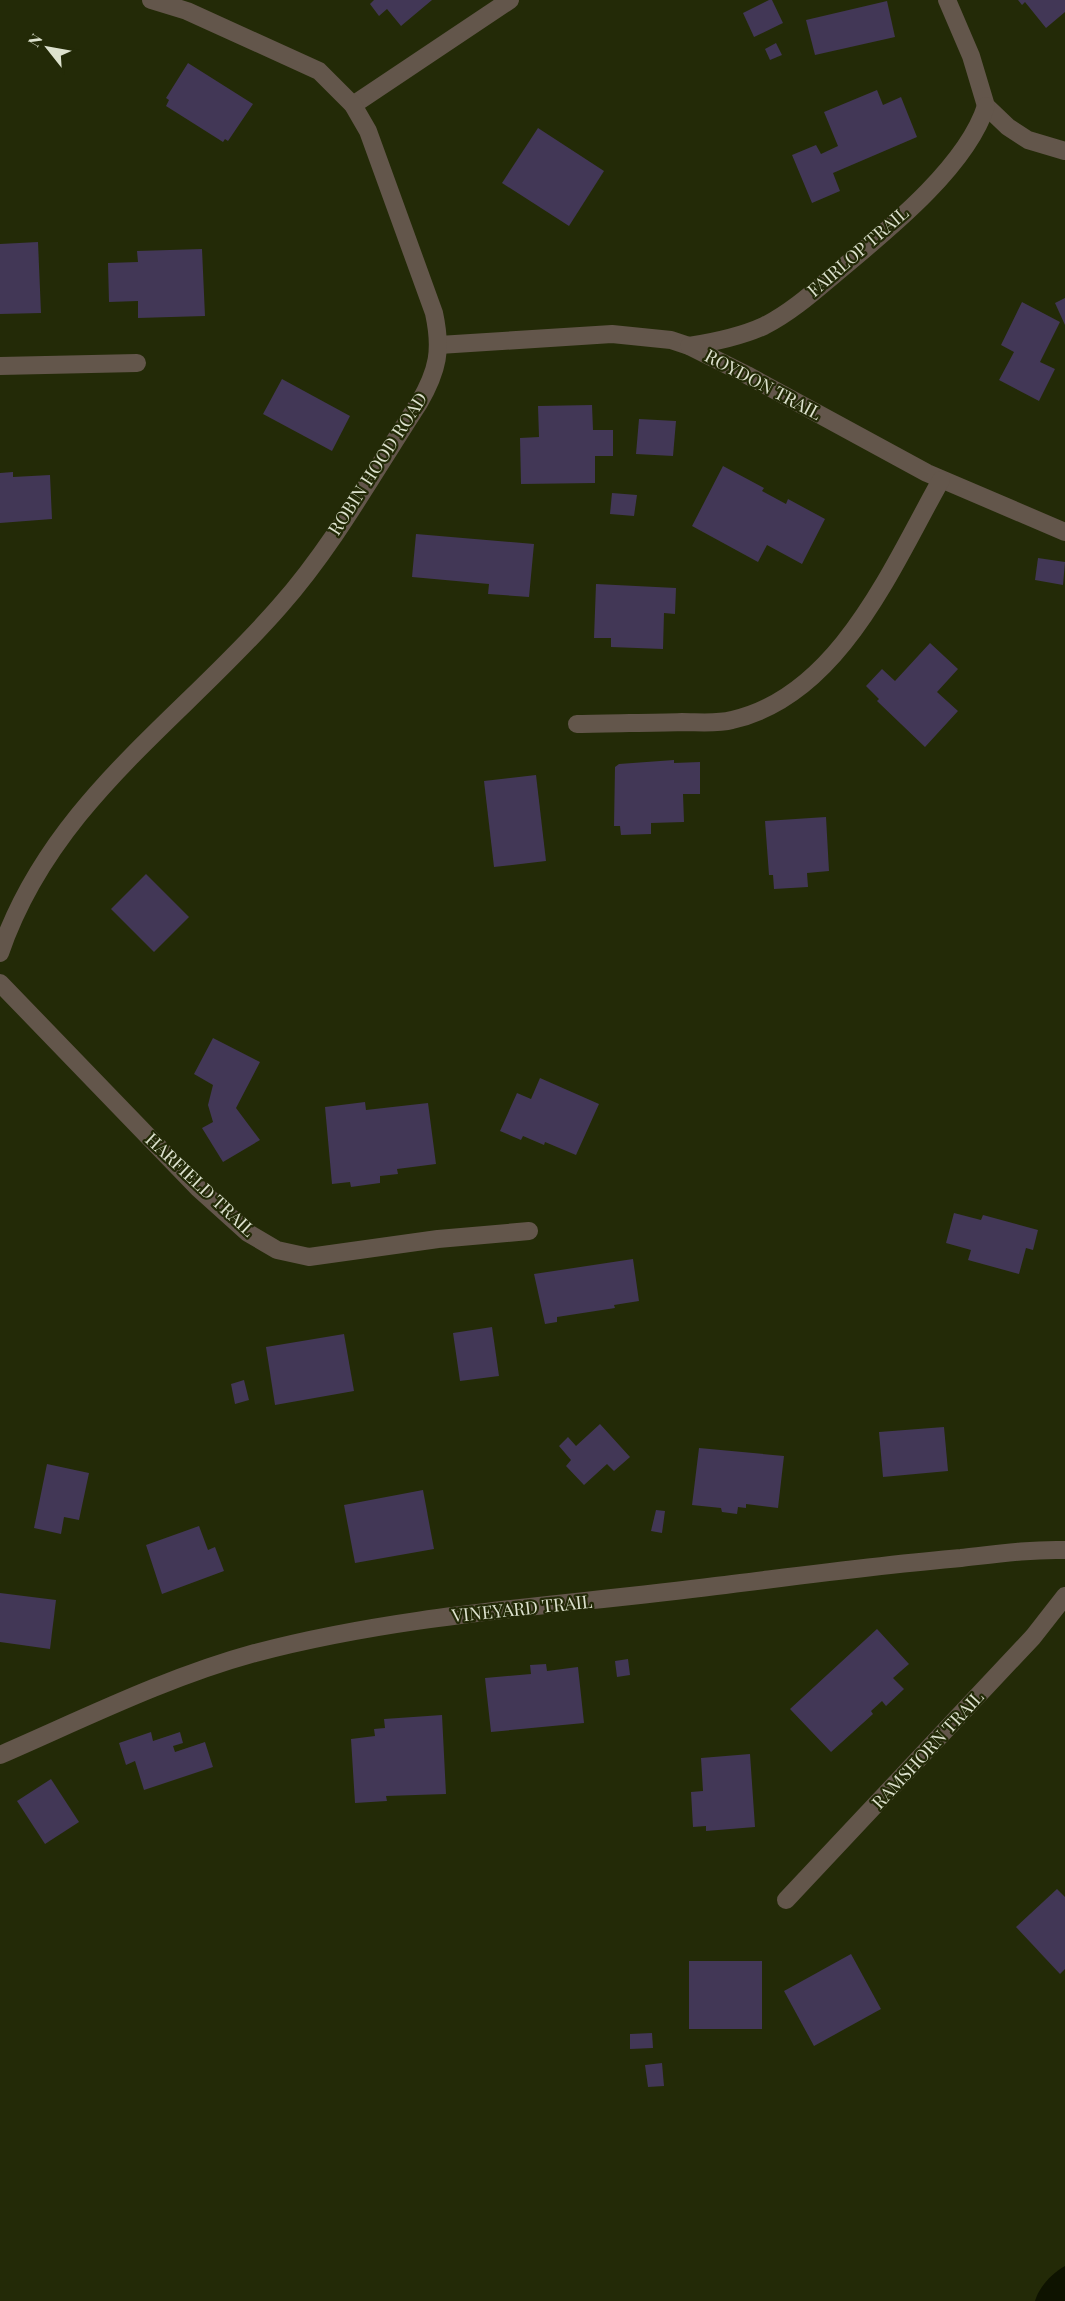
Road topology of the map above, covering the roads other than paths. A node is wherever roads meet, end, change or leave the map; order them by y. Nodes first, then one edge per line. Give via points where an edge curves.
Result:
1 (151, 0) edge
2 (510, 0) edge
3 (947, 0) edge
4 (353, 105) junction
5 (986, 106) junction
6 (1065, 151) edge
7 (439, 345) junction
8 (689, 346) junction
9 (137, 363) dead end
10 (0, 366) edge
11 (941, 480) junction
12 (1065, 532) edge
13 (577, 724) dead end
14 (0, 953) edge
15 (0, 983) edge
16 (530, 1231) dead end
17 (1065, 1550) edge
18 (1065, 1596) edge
19 (0, 1755) edge
20 (786, 1900) dead end

1 - 4 street, ROBIN HOOD ROAD via 187,11 302,62 331,81
2 - 4 street
3 - 5 street
4 - 7 street, ROBIN HOOD ROAD via 368,131 431,303
5 - 6 street via 1028,140
5 - 8 street, FAIRLOP TRAIL via 971,139 922,196 814,292 766,325 742,335
7 - 8 street, ROYDON TRAIL via 612,334 647,336
7 - 14 street, ROBIN HOOD ROAD via 433,379 308,571 237,655 91,799 36,872 12,917
8 - 11 street, ROYDON TRAIL
9 - 10 street
11 - 12 street, ROYDON TRAIL
11 - 13 street via 870,607 828,662 767,710 730,721
15 - 16 street, HARFIELD TRAIL via 198,1188 248,1233 276,1250 309,1257
17 - 19 street, VINEYARD TRAIL via 892,1564 609,1600 436,1617 334,1636 208,1668
18 - 20 street, RAMSHORN TRAIL via 1033,1637

